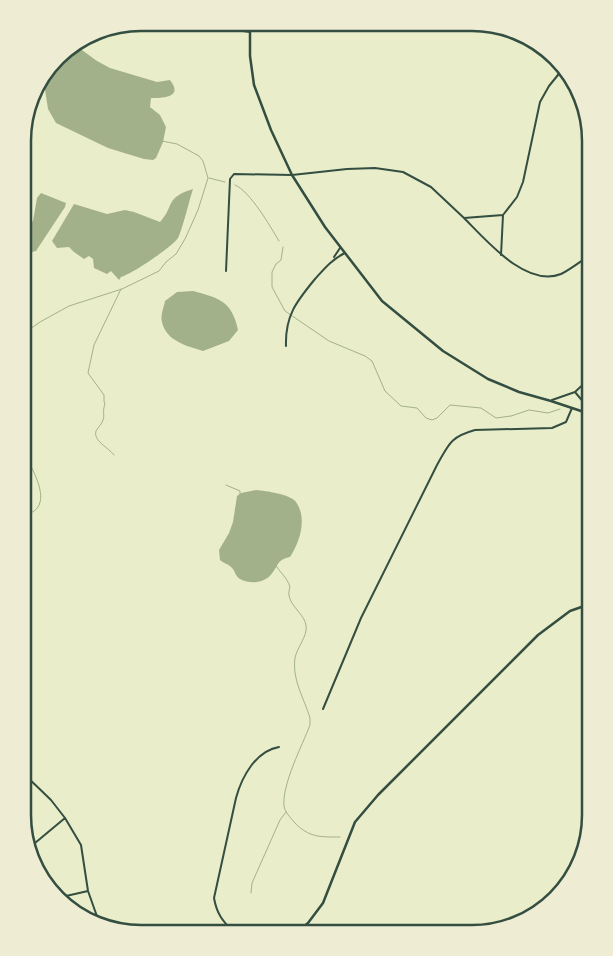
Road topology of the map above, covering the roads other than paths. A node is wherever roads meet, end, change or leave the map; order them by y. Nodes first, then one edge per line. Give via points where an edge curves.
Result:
1 (243, 31) edge
2 (250, 32) joint
3 (559, 74) edge
4 (292, 175) junction
5 (503, 214) junction
6 (464, 218) junction
7 (340, 248) junction
8 (345, 253) junction
9 (502, 255) junction
10 (333, 259) junction
11 (582, 260) edge
12 (226, 271) dead end
13 (286, 346) dead end
14 (582, 385) edge
15 (575, 392) junction
16 (582, 400) edge
17 (551, 401) junction
18 (572, 408) junction
19 (582, 411) edge
20 (582, 607) edge
21 (323, 709) dead end
22 (279, 747) dead end
23 (31, 781) edge
24 (64, 818) junction
25 (35, 843) edge
26 (88, 891) junction
27 (67, 896) edge
28 (96, 915) edge
29 (227, 925) edge
30 (306, 925) edge

1 - 2 street
2 - 4 main road via 254,84
3 - 5 street via 540,102 523,182 517,197
4 - 6 street via 376,168 403,172 431,187
4 - 7 main road
4 - 12 street via 232,175
5 - 6 street
5 - 9 street
6 - 9 street
7 - 8 main road
7 - 10 street
8 - 10 street
8 - 17 main road via 382,300 443,351 502,386
9 - 11 street via 525,272 539,276 560,274
10 - 13 street via 299,298 285,331
14 - 15 street
15 - 16 street
15 - 17 street
17 - 18 main road
18 - 19 main road
18 - 21 street via 566,422 552,428 475,430 451,441 361,618
20 - 30 main road via 570,611 538,635 378,795 356,822 322,903
22 - 29 street via 271,748 255,760 239,787 214,898 216,910
23 - 24 street
24 - 25 street
24 - 26 street via 81,845
26 - 27 street
26 - 28 street

